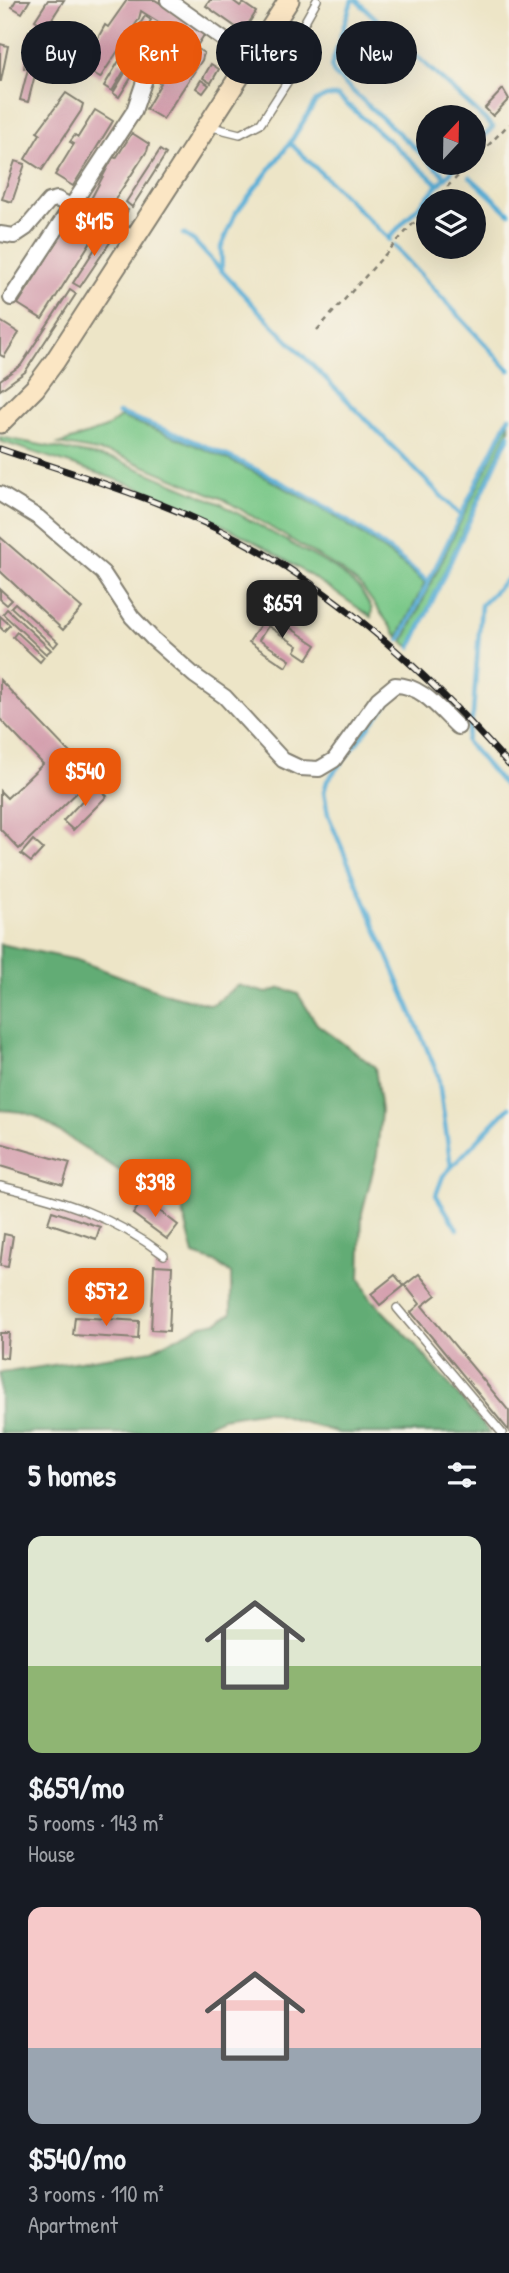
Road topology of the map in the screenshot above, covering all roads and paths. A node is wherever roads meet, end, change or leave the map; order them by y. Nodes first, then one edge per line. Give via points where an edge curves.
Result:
1 (168, 0) edge
2 (289, 0) edge
3 (317, 0) edge
4 (275, 21) edge
5 (216, 34) edge
6 (143, 84) edge
7 (235, 84) edge
8 (509, 124) edge
9 (207, 126) junction
10 (486, 148) edge
11 (459, 175) edge
12 (445, 189) edge
13 (72, 206) junction
14 (416, 220) edge
15 (0, 234) edge
16 (134, 239) junction
17 (11, 299) dead end
18 (317, 330) dead end
19 (0, 423) edge
20 (0, 494) edge
21 (458, 727) dead end
22 (0, 1186) edge
23 (163, 1255) dead end
24 (397, 1308) dead end
25 (502, 1433) edge

1 - 5 street
2 - 4 street
3 - 9 lane via 291,46 293,73 261,123 240,134
6 - 13 street via 134,111
7 - 9 street
8 - 10 path
9 - 16 street
11 - 12 path
13 - 15 street via 57,199 49,201 20,232
13 - 16 street
13 - 17 street
14 - 18 path
16 - 19 street via 55,361
20 - 21 street via 39,518 103,573 139,625 225,697 283,760 300,768 319,769 334,761 378,699 395,685 422,692
22 - 23 lane via 93,1211
24 - 25 lane

